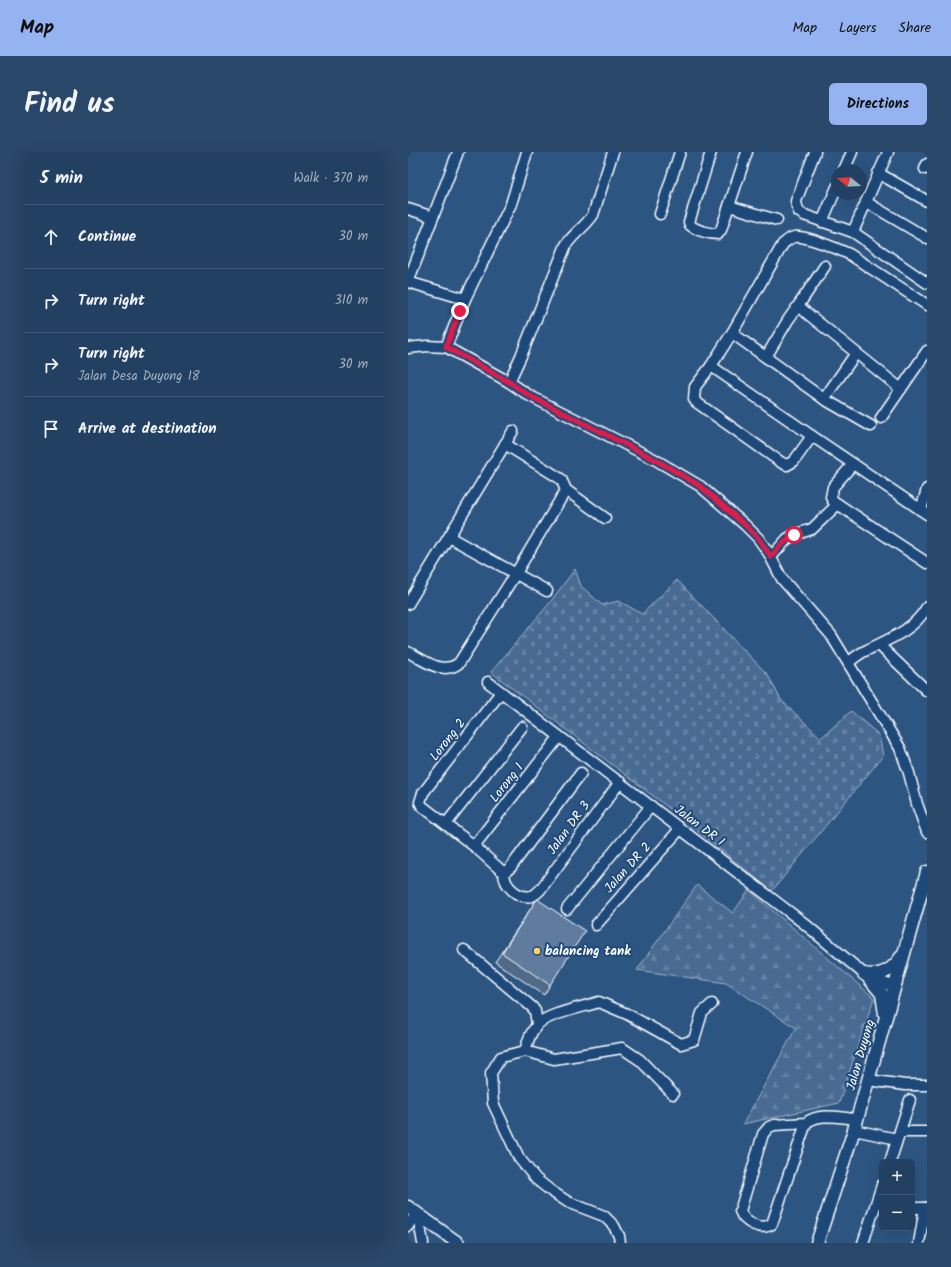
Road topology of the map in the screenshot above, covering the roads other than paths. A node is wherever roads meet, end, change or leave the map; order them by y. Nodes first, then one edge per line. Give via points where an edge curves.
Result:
1 (458, 152) edge
2 (527, 152) edge
3 (613, 152) edge
4 (680, 152) edge
5 (711, 152) edge
6 (747, 152) edge
7 (815, 152) edge
8 (852, 152) edge
9 (888, 152) edge
10 (847, 164) edge
11 (878, 173) junction
12 (831, 200) edge
13 (927, 201) edge
14 (866, 202) junction
15 (729, 206) junction
16 (408, 209) edge
17 (660, 214) dead end
18 (433, 217) junction
19 (777, 220) dead end
20 (822, 222) junction
21 (853, 232) junction
22 (927, 238) edge
23 (825, 266) dead end
24 (408, 282) edge
25 (927, 282) edge
26 (465, 299) junction
27 (927, 305) edge
28 (798, 306) junction
29 (732, 333) junction
30 (446, 347) junction
31 (408, 348) edge
32 (927, 351) edge
33 (856, 353) junction
34 (766, 357) junction
35 (711, 366) junction
36 (509, 382) junction
37 (901, 389) junction
38 (824, 399) junction
39 (881, 418) dead end
40 (871, 426) dead end
41 (513, 431) dead end
42 (812, 436) junction
43 (505, 444) junction
44 (853, 464) junction
45 (927, 489) edge
46 (566, 490) junction
47 (838, 504) junction
48 (924, 512) edge
49 (605, 518) dead end
50 (449, 537) junction
51 (771, 557) junction
52 (927, 563) edge
53 (516, 574) junction
54 (547, 591) dead end
55 (408, 604) edge
56 (927, 607) edge
57 (879, 645) junction
58 (408, 652) edge
59 (848, 662) junction
60 (488, 682) dead end
61 (927, 691) edge
62 (501, 692) junction
63 (522, 727) dead end
64 (559, 736) junction
65 (581, 773) dead end
66 (620, 782) junction
67 (651, 806) junction
68 (446, 824) junction
69 (680, 829) junction
70 (927, 832) edge
71 (474, 846) junction
72 (927, 872) edge
73 (504, 873) junction
74 (567, 909) dead end
75 (596, 925) dead end
76 (906, 946) junction
77 (464, 950) dead end
78 (865, 975) junction
79 (894, 987) junction
80 (712, 1004) dead end
81 (885, 1019) junction
82 (537, 1024) junction
83 (525, 1051) junction
84 (868, 1080) junction
85 (927, 1085) edge
86 (673, 1094) dead end
87 (910, 1100) dead end
88 (806, 1123) junction
89 (856, 1124) junction
90 (927, 1132) edge
91 (898, 1135) junction
92 (891, 1159) edge
93 (880, 1195) edge
94 (878, 1207) edge
95 (915, 1208) edge
96 (926, 1208) edge
97 (414, 1212) edge
98 (408, 1226) edge
99 (459, 1242) edge
100 (423, 1243) edge
101 (620, 1243) edge
102 (817, 1243) edge
103 (863, 1243) edge
104 (919, 1243) edge

1 - 18 street
2 - 26 street via 511,204
3 - 36 street via 593,215 566,245
4 - 17 street
5 - 15 street via 690,225 718,234
6 - 15 street
7 - 20 street via 796,201 799,212
8 - 10 street
9 - 11 street
11 - 13 street
11 - 14 street
12 - 20 street
14 - 21 street
14 - 22 street
15 - 19 street
16 - 18 street
18 - 24 street
20 - 21 street
21 - 25 street
23 - 28 street
24 - 26 street
26 - 30 street
27 - 29 street via 849,254 794,237 783,244
28 - 33 street
28 - 34 street
29 - 34 street
29 - 35 street
30 - 31 street
30 - 36 street
32 - 37 street
33 - 37 street
33 - 38 street
34 - 38 street
35 - 42 street
35 - 42 street via 695,387 696,402 782,463 787,465 794,461
36 - 51 street via 530,396 654,459 700,486 745,525
37 - 39 street
38 - 40 street
41 - 43 street
42 - 44 street
43 - 46 street via 561,479
43 - 50 street
44 - 47 street via 831,492 831,497
44 - 48 street
45 - 48 street
46 - 49 street
46 - 53 street
47 - 51 street via 812,529 787,539
47 - 52 street
50 - 53 street
50 - 55 street
51 - 59 street via 782,579 831,635
53 - 54 street
53 - 58 street via 454,667 439,669
56 - 57 street via 911,626
57 - 59 street
57 - 61 street
59 - 70 street via 900,748
60 - 62 street, Jalan DR 1
62 - 64 street, Jalan DR 1
62 - 68 street, Lorong 2 via 423,793 420,802 422,806
63 - 68 street
64 - 66 street, Jalan DR 1
64 - 71 street, Lorong 1
65 - 73 street
66 - 67 street, Jalan DR 1
66 - 73 street, Jalan DR 3 via 533,896 519,894 507,884
67 - 69 street, Jalan DR 1
67 - 74 street
68 - 71 street
69 - 75 street, Jalan DR 2
69 - 78 street, Jalan DR 1 via 805,924
71 - 73 street
72 - 76 main road, Jalan Duyong
76 - 78 main road via 900,958 887,972
76 - 79 main road, Jalan Duyong
77 - 82 street via 536,1011
78 - 79 street, Jalan DR 1
78 - 81 main road via 882,994
79 - 81 main road, Jalan Duyong
80 - 82 street via 702,1013 694,1040 681,1044 627,1014 599,1002 545,1018
81 - 84 main road, Jalan Duyong
82 - 83 street via 529,1037
83 - 86 street via 554,1059 622,1048 640,1060
83 - 101 street via 501,1057 491,1073 493,1103 519,1158 536,1179 551,1191 568,1202 604,1216 614,1226
84 - 85 street
84 - 89 main road, Jalan Duyong
87 - 91 street
88 - 88 street via 774,1125 763,1134 740,1211 747,1221 761,1227 772,1224
88 - 89 street via 811,1118 823,1117
89 - 91 street
89 - 102 main road, Jalan Duyong
90 - 91 street
91 - 92 street
93 - 94 street
94 - 103 street
95 - 96 street
96 - 104 street
97 - 98 street
97 - 99 main road
97 - 100 street

